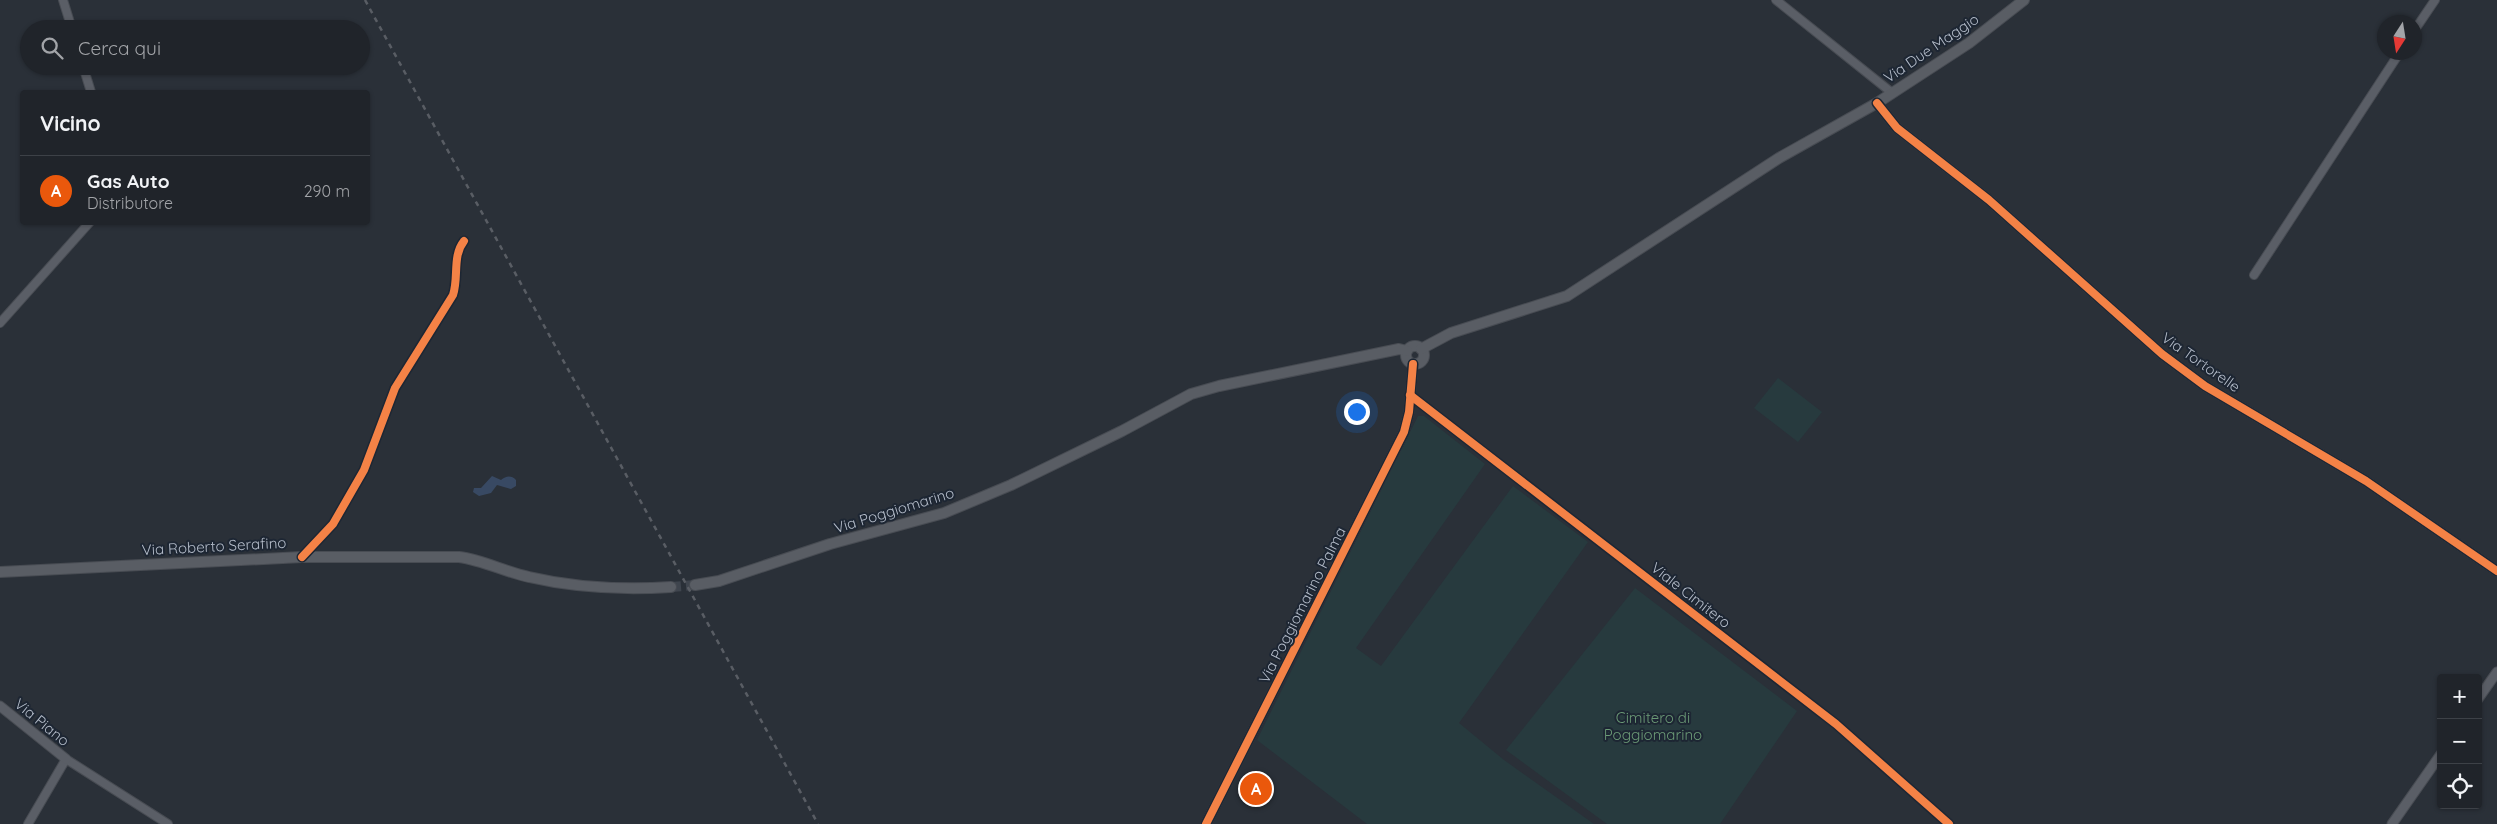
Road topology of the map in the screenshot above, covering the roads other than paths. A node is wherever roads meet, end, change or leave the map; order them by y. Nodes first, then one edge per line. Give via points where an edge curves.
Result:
1 (63, 0) edge
2 (1776, 0) edge
3 (2024, 0) edge
4 (2435, 0) edge
5 (2422, 19) edge
6 (69, 20) edge
7 (2395, 60) edge
8 (87, 75) edge
9 (91, 90) edge
10 (1891, 92) junction
11 (1878, 103) junction
12 (87, 225) edge
13 (464, 241) dead end
14 (2254, 275) dead end
15 (0, 323) edge
16 (1421, 349) junction
17 (1407, 351) junction
18 (1413, 364) junction
19 (1410, 395) junction
20 (302, 556) junction
21 (2497, 571) edge
22 (0, 572) edge
23 (695, 585) tunnel mouth
24 (671, 587) tunnel mouth
25 (2497, 672) edge
26 (2482, 693) edge
27 (0, 706) edge
28 (66, 759) junction
29 (2437, 760) edge
30 (28, 824) edge
31 (168, 824) edge
32 (1206, 824) edge
33 (1950, 824) edge
34 (2392, 824) edge

1 - 6 street
2 - 10 street
3 - 10 main road, Via Due Maggio via 1969,43
4 - 5 street
7 - 14 street
8 - 9 street
10 - 11 main road, Via Due Maggio
11 - 16 main road, Via Due Maggio via 1779,158 1567,296 1451,333
11 - 21 street, Via Tortorelle via 1897,128 1989,200 2162,354 2205,386 2366,481
12 - 15 street
13 - 20 street via 457,255 453,294 395,388 364,470 333,524
16 - 17 main road via 1413,346
16 - 18 main road via 1422,361
17 - 18 main road via 1406,359
17 - 23 main road, Via Poggiomarino via 1399,349 1191,394 1011,485 944,513 830,544 719,581
18 - 19 street, Via Poggiomarino Palma
19 - 32 street, Via Poggiomarino Palma via 1404,432
19 - 33 street, Viale Cimitero via 1836,724
20 - 22 main road, Via Roberto Serafino
20 - 24 main road, Via Roberto Serafino via 472,559 526,577 588,588
25 - 26 street
27 - 28 street, Via Piano
28 - 30 street
28 - 31 street
29 - 34 street

